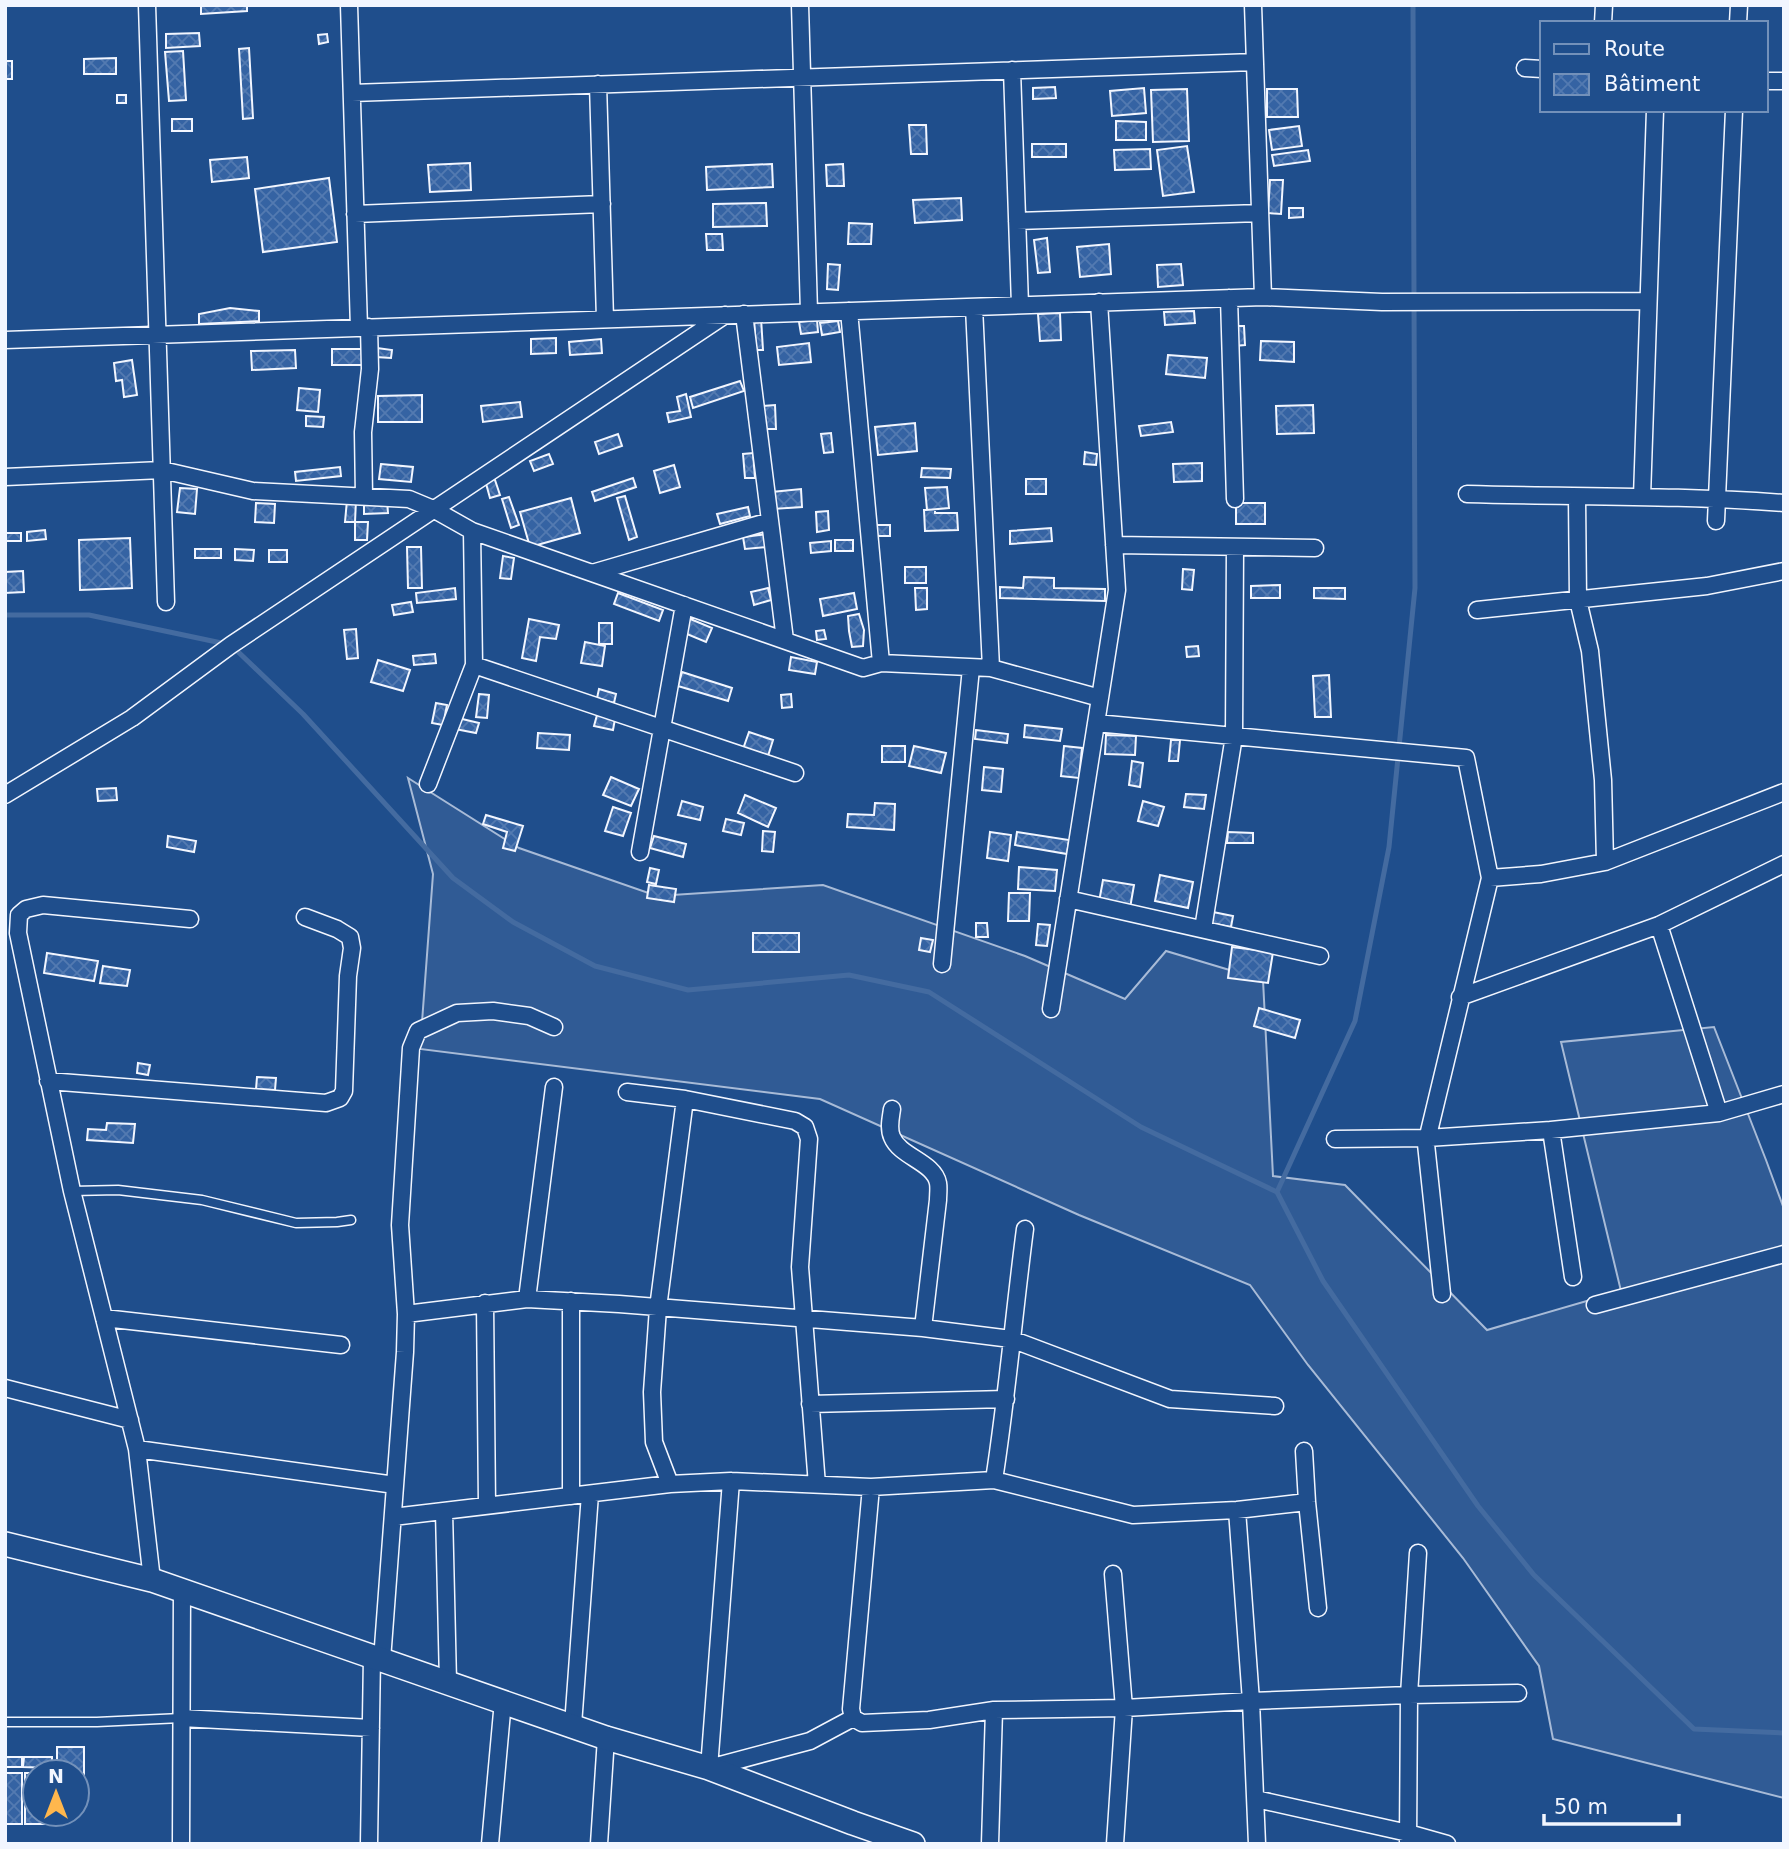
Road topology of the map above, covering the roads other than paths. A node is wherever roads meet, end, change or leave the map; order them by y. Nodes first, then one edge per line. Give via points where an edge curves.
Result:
1 (147, 5) edge
2 (349, 5) edge
3 (800, 5) edge
4 (1253, 5) edge
5 (1255, 62) junction
6 (1525, 68) dead end
7 (1540, 69) edge
8 (1012, 70) junction
9 (802, 78) junction
10 (598, 84) junction
11 (352, 93) junction
12 (1655, 112) edge
13 (1734, 112) edge
14 (602, 204) junction
15 (1260, 213) junction
16 (355, 214) junction
17 (1017, 222) junction
18 (1263, 297) junction
19 (1229, 298) junction
20 (1648, 301) junction
21 (1099, 302) junction
22 (1020, 305) junction
23 (974, 307) junction
24 (849, 311) junction
25 (808, 312) junction
26 (744, 314) junction
27 (726, 315) junction
28 (606, 319) junction
29 (364, 327) junction
30 (157, 334) junction
31 (5, 340) edge
32 (162, 470) junction
33 (5, 477) edge
34 (1467, 494) dead end
35 (364, 497) junction
36 (1577, 497) junction
37 (1642, 497) junction
38 (1717, 498) junction
39 (1235, 499) dead end
40 (1784, 503) edge
41 (433, 509) junction
42 (770, 521) junction
43 (1716, 522) dead end
44 (472, 531) junction
45 (1114, 545) junction
46 (1235, 547) junction
47 (1315, 548) dead end
48 (1784, 571) edge
49 (592, 573) junction
50 (1578, 600) junction
51 (166, 602) dead end
52 (684, 605) junction
53 (1477, 610) dead end
54 (785, 640) junction
55 (881, 663) junction
56 (474, 665) junction
57 (971, 668) junction
58 (990, 668) junction
59 (1100, 698) junction
60 (1096, 723) junction
61 (662, 728) junction
62 (1234, 736) junction
63 (795, 773) dead end
64 (428, 783) dead end
65 (1784, 792) edge
66 (5, 795) edge
67 (640, 852) dead end
68 (1605, 862) junction
69 (1784, 864) edge
70 (1489, 878) junction
71 (1068, 900) junction
72 (305, 917) dead end
73 (190, 919) dead end
74 (1660, 925) junction
75 (1203, 929) junction
76 (1320, 956) dead end
77 (942, 964) dead end
78 (1460, 998) junction
79 (1051, 1009) dead end
80 (554, 1027) dead end
81 (48, 1081) junction
82 (554, 1087) dead end
83 (626, 1092) dead end
84 (1784, 1094) edge
85 (685, 1099) junction
86 (892, 1109) dead end
87 (1719, 1113) junction
88 (1550, 1130) junction
89 (1427, 1138) junction
90 (1335, 1139) dead end
91 (72, 1191) junction
92 (351, 1220) dead end
93 (1025, 1229) dead end
94 (1784, 1254) edge
95 (1573, 1278) dead end
96 (1442, 1294) dead end
97 (527, 1299) junction
98 (571, 1301) junction
99 (485, 1303) junction
100 (1595, 1305) dead end
101 (658, 1308) junction
102 (406, 1314) junction
103 (103, 1318) junction
104 (804, 1319) junction
105 (923, 1328) junction
106 (1011, 1339) junction
107 (341, 1345) dead end
108 (5, 1388) edge
109 (1006, 1399) junction
110 (810, 1404) junction
111 (1275, 1406) dead end
112 (130, 1420) junction
113 (137, 1449) junction
114 (1304, 1451) dead end
115 (994, 1480) junction
116 (731, 1481) junction
117 (670, 1484) junction
118 (395, 1485) junction
119 (817, 1485) junction
120 (871, 1488) junction
121 (590, 1494) junction
122 (571, 1496) junction
123 (1307, 1502) junction
124 (487, 1506) junction
125 (1237, 1510) junction
126 (444, 1511) junction
127 (393, 1517) junction
128 (5, 1544) edge
129 (1418, 1553) dead end
130 (1113, 1574) dead end
131 (152, 1580) junction
132 (182, 1590) junction
133 (1318, 1608) dead end
134 (377, 1658) junction
135 (447, 1682) junction
136 (1518, 1693) dead end
137 (1409, 1695) junction
138 (503, 1701) junction
139 (1251, 1701) junction
140 (1124, 1708) junction
141 (994, 1710) junction
142 (181, 1718) junction
143 (853, 1718) junction
144 (5, 1722) edge
145 (573, 1725) junction
146 (371, 1728) junction
147 (606, 1738) junction
148 (709, 1768) junction
149 (1256, 1798) junction
150 (1408, 1838) edge
151 (181, 1844) edge
152 (369, 1844) edge
153 (490, 1844) edge
154 (598, 1844) edge
155 (913, 1844) edge
156 (990, 1844) edge
157 (1115, 1844) edge
158 (1257, 1844) edge
159 (1447, 1844) edge

1 - 30 street
2 - 11 street
3 - 9 street
4 - 5 street
5 - 8 street
5 - 15 street
6 - 7 street
8 - 9 street
8 - 17 street
9 - 10 street
9 - 25 street
10 - 11 street
10 - 14 street
11 - 16 street
12 - 20 street
13 - 38 street
14 - 16 street
14 - 28 street
15 - 17 street
15 - 18 street
16 - 29 street
17 - 22 street
18 - 19 street
18 - 20 street via 1382,302
19 - 21 street
19 - 39 street
20 - 37 street
21 - 22 street
21 - 45 street
22 - 23 street
23 - 24 street
23 - 58 street
24 - 25 street
24 - 55 street
25 - 26 street
26 - 27 street
26 - 42 street
27 - 28 street
27 - 41 street
28 - 29 street
29 - 30 street
29 - 35 street via 370,369 363,432
30 - 31 street
30 - 32 street
32 - 33 street
32 - 35 street via 253,491
32 - 51 street
34 - 36 street
35 - 41 street via 409,499
36 - 37 street
36 - 50 street
37 - 38 street
38 - 40 street
38 - 43 street
41 - 44 street
41 - 66 street via 132,718
42 - 49 street
42 - 54 street
44 - 49 street
44 - 56 street
45 - 46 street
45 - 59 street via 1117,590
46 - 47 street
46 - 62 street
48 - 50 street via 1707,586
49 - 52 street
50 - 53 street
50 - 68 street via 1590,651 1603,780
52 - 54 street
52 - 61 street
54 - 55 street via 863,668
55 - 57 street
56 - 61 street
56 - 64 street
57 - 58 street
57 - 77 street
58 - 59 street
59 - 60 street
60 - 62 street
60 - 71 street
61 - 63 street
61 - 67 street
62 - 70 street via 1466,758
62 - 75 street
65 - 68 street
68 - 70 street
69 - 74 street
70 - 78 street
71 - 75 street
71 - 79 street
72 - 81 street via 350,936 344,1091 340,1098 326,1103
73 - 81 street via 43,905 19,915 18,933
74 - 78 street
74 - 87 street
75 - 76 street
78 - 89 street
80 - 102 street via 529,1016 493,1011 457,1013 418,1031 411,1048 400,1225
81 - 91 street
82 - 97 street
83 - 85 street
84 - 87 street
85 - 101 street
85 - 104 street via 795,1121 805,1127 800,1267
86 - 105 street via 892,1137 938,1182
87 - 88 street
88 - 89 street
88 - 95 street
89 - 90 street
89 - 96 street
91 - 92 lane via 202,1200 296,1223
91 - 103 street
93 - 106 street
94 - 100 street
97 - 98 street
97 - 99 street
98 - 101 street
98 - 122 street
99 - 102 street
99 - 124 street
101 - 104 street
101 - 117 street via 654,1442
102 - 118 street
103 - 107 street
103 - 112 street
104 - 105 street
104 - 110 street
105 - 106 street
106 - 109 street
106 - 111 street via 1170,1399
108 - 112 street
109 - 110 street
109 - 115 street
110 - 119 street
112 - 113 street
113 - 118 street
113 - 131 street
114 - 123 street
115 - 120 street
115 - 125 street via 1133,1515
116 - 117 street
116 - 119 street
116 - 148 street
117 - 121 street
118 - 127 street
119 - 120 street
120 - 143 street
121 - 122 street
121 - 145 street
122 - 124 street
123 - 125 street
123 - 133 street
124 - 126 street
125 - 139 street
126 - 127 street
126 - 135 street
127 - 134 street
128 - 131 street
129 - 137 street
130 - 140 street
131 - 132 street
132 - 134 street
132 - 142 street
134 - 135 street
134 - 146 street
135 - 138 street
136 - 137 street
137 - 139 street
137 - 150 street
138 - 145 street
138 - 153 street
139 - 140 street
139 - 149 street
140 - 141 street
140 - 157 street
141 - 143 street via 929,1720 862,1723
141 - 156 street
142 - 144 lane
142 - 146 street
142 - 151 street
143 - 148 street via 810,1741
145 - 147 street
146 - 152 street
147 - 148 street
147 - 154 street
148 - 155 street
149 - 150 street
149 - 158 street
150 - 159 street

